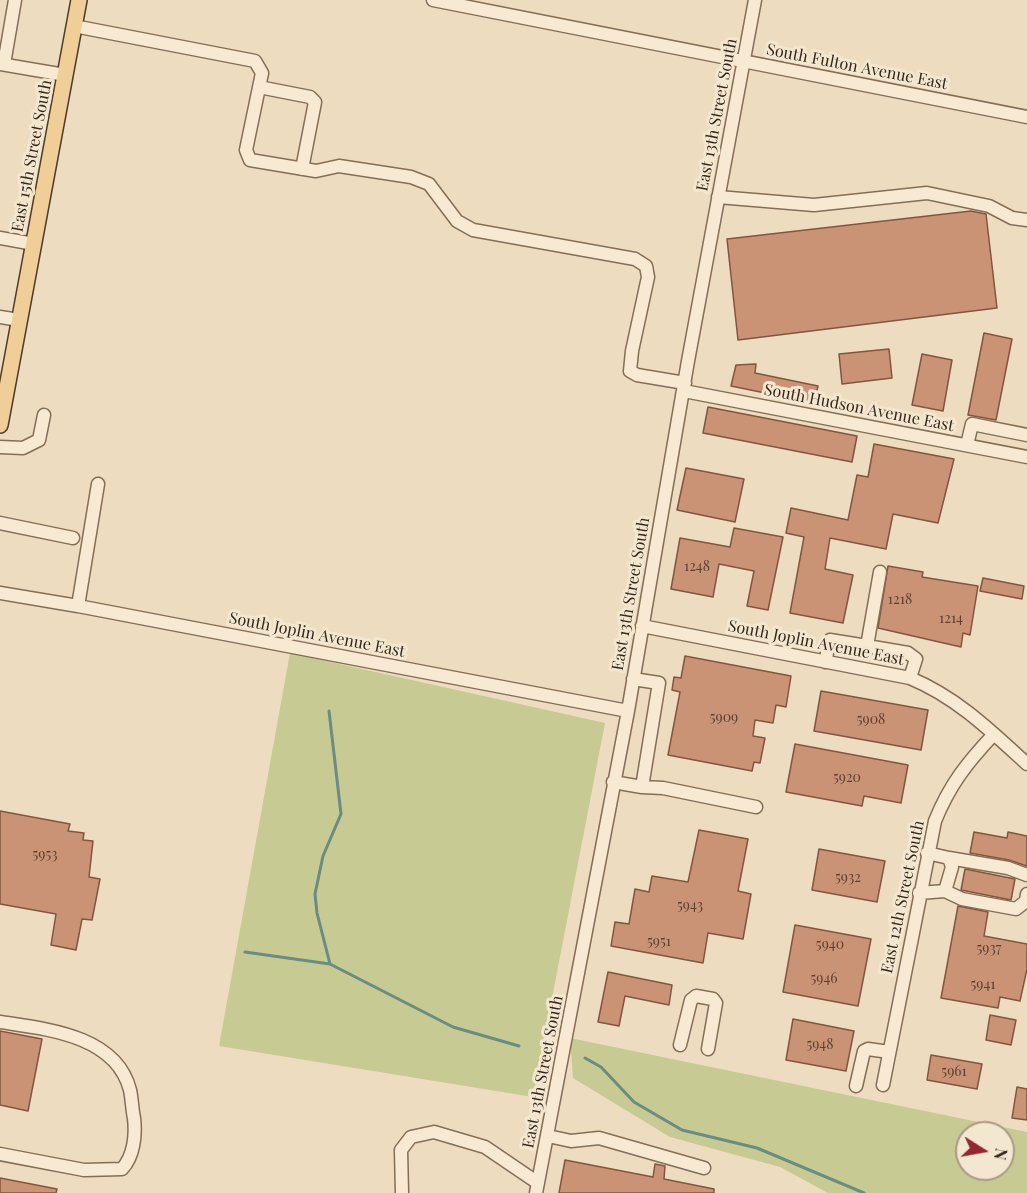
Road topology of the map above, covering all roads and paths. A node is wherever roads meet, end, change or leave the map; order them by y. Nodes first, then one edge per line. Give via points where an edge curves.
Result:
1 (15, 0) edge
2 (433, 0) edge
3 (755, 0) edge
4 (75, 1) edge
5 (74, 26) junction
6 (745, 62) junction
7 (2, 64) edge
8 (65, 75) junction
9 (259, 87) junction
10 (1027, 117) edge
11 (302, 169) junction
12 (718, 197) junction
13 (1027, 220) edge
14 (0, 238) edge
15 (34, 244) junction
16 (0, 317) edge
17 (20, 320) junction
18 (685, 387) junction
19 (44, 415) dead end
20 (0, 425) edge
21 (967, 445) junction
22 (0, 447) edge
23 (1025, 456) edge
24 (98, 484) dead end
25 (0, 523) edge
26 (73, 537) dead end
27 (880, 572) dead end
28 (0, 593) edge
29 (78, 606) junction
30 (642, 626) junction
31 (867, 646) junction
32 (825, 662) junction
33 (910, 678) junction
34 (633, 679) junction
35 (628, 711) junction
36 (994, 734) junction
37 (1027, 764) edge
38 (613, 782) junction
39 (642, 787) junction
40 (756, 807) dead end
41 (927, 853) junction
42 (949, 858) junction
43 (1027, 875) edge
44 (945, 891) junction
45 (919, 893) junction
46 (1027, 894) edge
47 (0, 1022) edge
48 (680, 1045) dead end
49 (708, 1049) dead end
50 (889, 1052) junction
51 (883, 1085) dead end
52 (856, 1086) dead end
53 (548, 1136) junction
54 (0, 1154) edge
55 (704, 1168) dead end
56 (537, 1188) edge
57 (402, 1193) edge

1 - 7 street
2 - 6 street, South Fulton Avenue East
3 - 6 street, East 13th Street South
4 - 5 main road, East 15th Street South
5 - 8 main road, East 15th Street South
5 - 9 street via 255,61 262,74
6 - 10 street, South Fulton Avenue East
6 - 12 street, East 13th Street South
7 - 8 street
8 - 15 main road, East 15th Street South
9 - 11 street via 310,97 315,102
9 - 11 street via 246,150 250,160
11 - 18 street, South Hudson Avenue East via 316,171 339,166 411,177 429,184 457,221 473,230 635,259 646,266 648,277 630,371
12 - 13 street via 814,206 927,193 989,206 1012,218
12 - 18 street, East 13th Street South
14 - 15 street
15 - 17 main road, East 15th Street South
16 - 17 street
17 - 20 main road, East 15th Street South
18 - 21 street, South Hudson Avenue East
18 - 30 street, East 13th Street South
19 - 22 street via 39,440 23,448
21 - 23 street, South Hudson Avenue East
21 - 23 street via 972,424 1005,430 1027,435
24 - 29 street
25 - 26 street
27 - 31 street
28 - 29 street, South Joplin Avenue East
29 - 35 street, South Joplin Avenue East
30 - 32 street, South Joplin Avenue East
30 - 34 street, East 13th Street South
31 - 32 street via 830,640
31 - 33 street via 908,653 916,659
32 - 33 street, South Joplin Avenue East
33 - 36 street, South Joplin Avenue East via 951,698
34 - 35 street, East 13th Street South
34 - 39 street via 659,683
35 - 38 street, East 13th Street South
36 - 37 street, South Joplin Avenue East
36 - 41 street, East 12th Street South via 959,772 945,794
38 - 39 street
38 - 53 street, East 13th Street South
39 - 40 street
41 - 42 street
41 - 45 street, East 12th Street South
42 - 43 street
42 - 44 street via 952,867
44 - 45 street
44 - 46 street via 962,899 1016,909 1026,901
45 - 50 street, East 12th Street South
47 - 54 street via 89,1042 102,1050 118,1067 130,1089 135,1125 129,1161 122,1169 84,1170
48 - 49 street via 691,1000 696,996 716,1003
50 - 51 street, East 12th Street South
50 - 52 street via 864,1051
53 - 55 street via 571,1141 598,1138
53 - 56 street, East 13th Street South
56 - 57 street via 485,1148 434,1132 411,1137 401,1150

